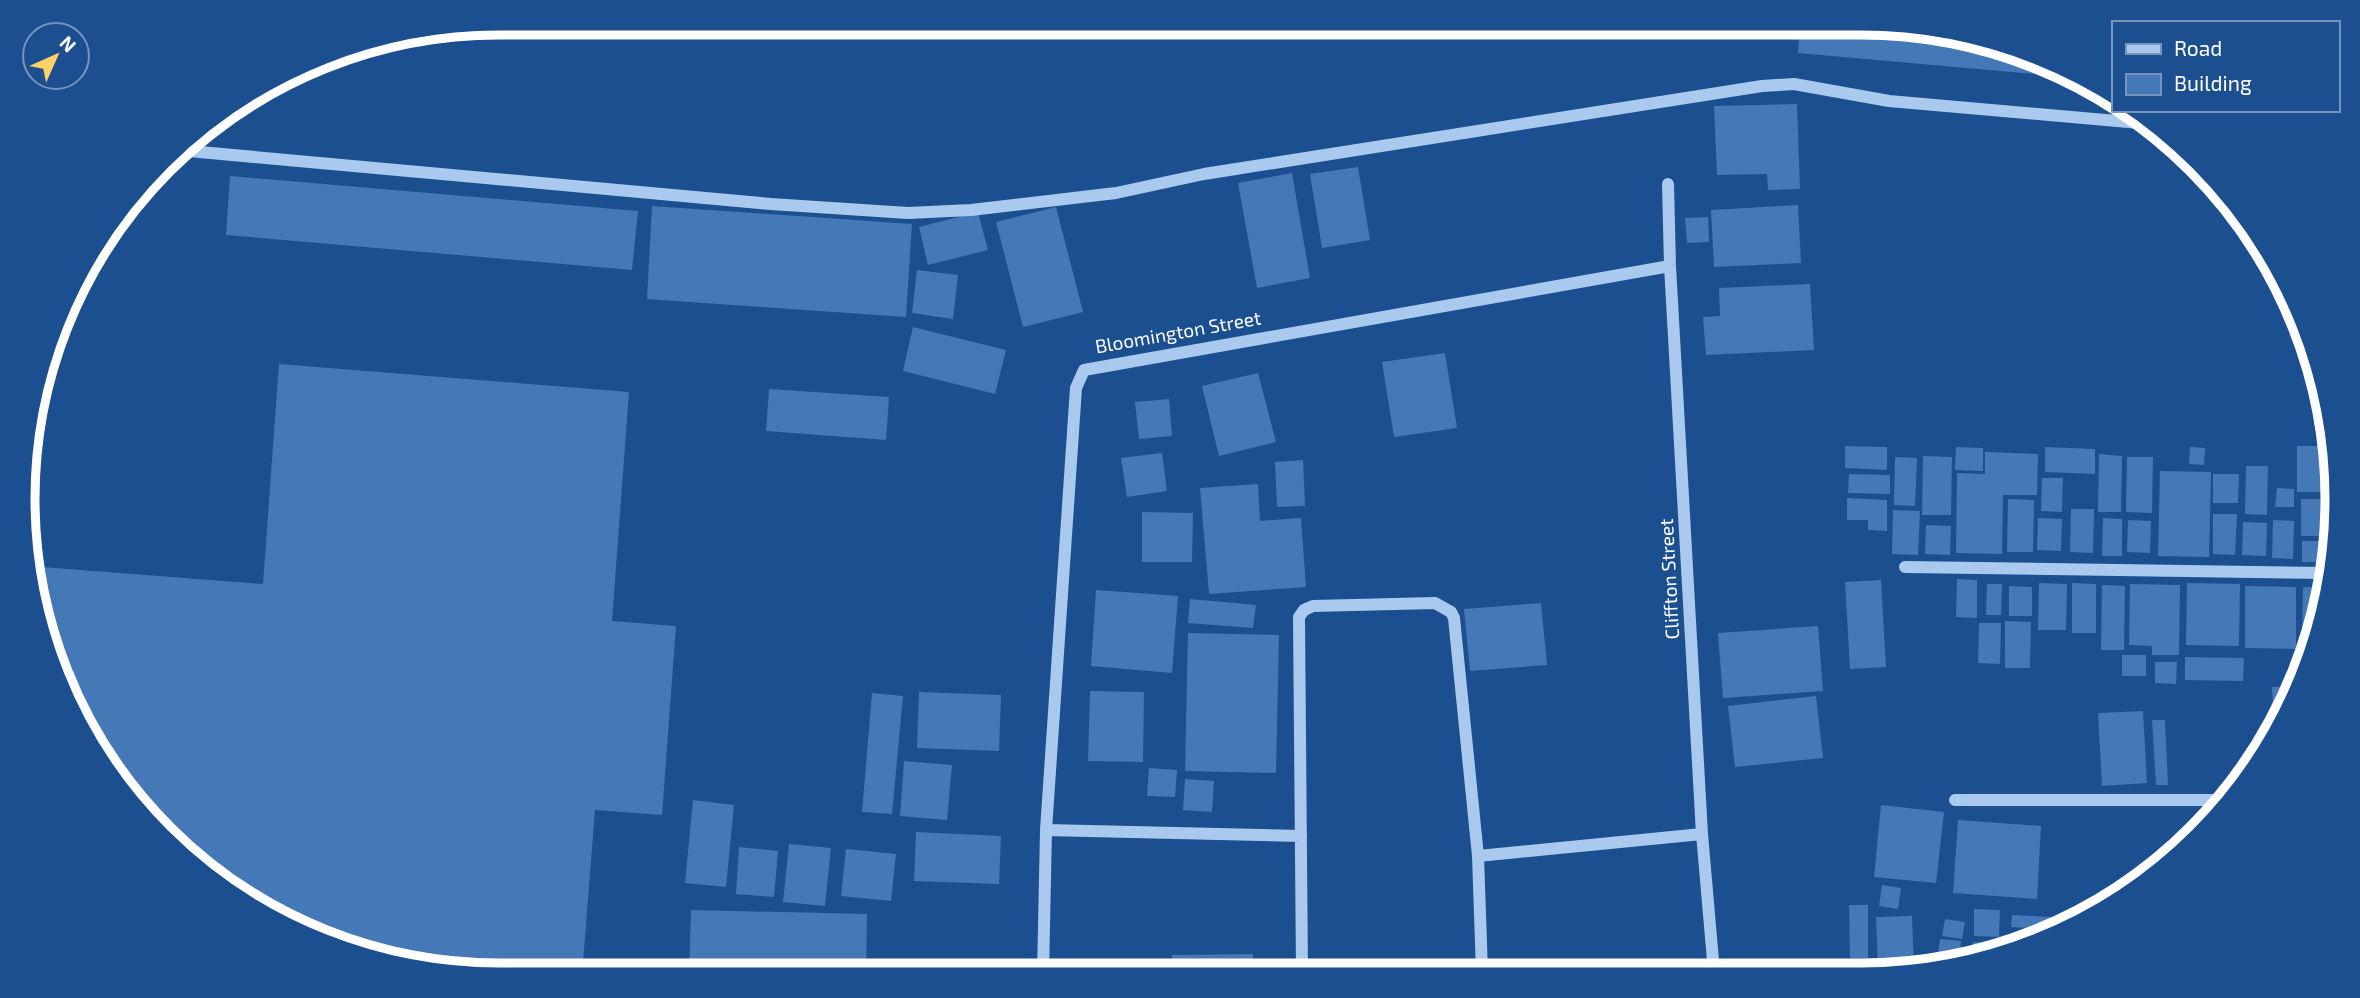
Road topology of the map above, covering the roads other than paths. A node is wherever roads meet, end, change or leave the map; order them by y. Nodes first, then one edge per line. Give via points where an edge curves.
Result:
1 (2131, 122) edge
2 (192, 151) edge
3 (1668, 184) dead end
4 (1670, 266) junction
5 (1905, 567) dead end
6 (2319, 573) edge
7 (1955, 800) dead end
8 (2214, 800) edge
9 (1046, 830) junction
10 (1702, 834) junction
11 (1301, 836) junction
12 (1478, 856) junction
13 (1044, 963) edge
14 (1302, 963) edge
15 (1482, 963) edge
16 (1713, 963) edge

1 - 2 street via 1889,101 1794,84 1762,86 1204,174 1116,193 908,213
3 - 4 street, Cliffton Street
4 - 9 street, Bloomington Street via 1084,370 1076,388
4 - 10 street, Cliffton Street
5 - 6 street
7 - 8 street
9 - 11 street
9 - 13 street, Bloomington Street
10 - 12 street
10 - 16 street, Cliffton Street
11 - 12 street via 1299,617 1312,606 1435,603 1454,618
11 - 14 street
12 - 15 street

